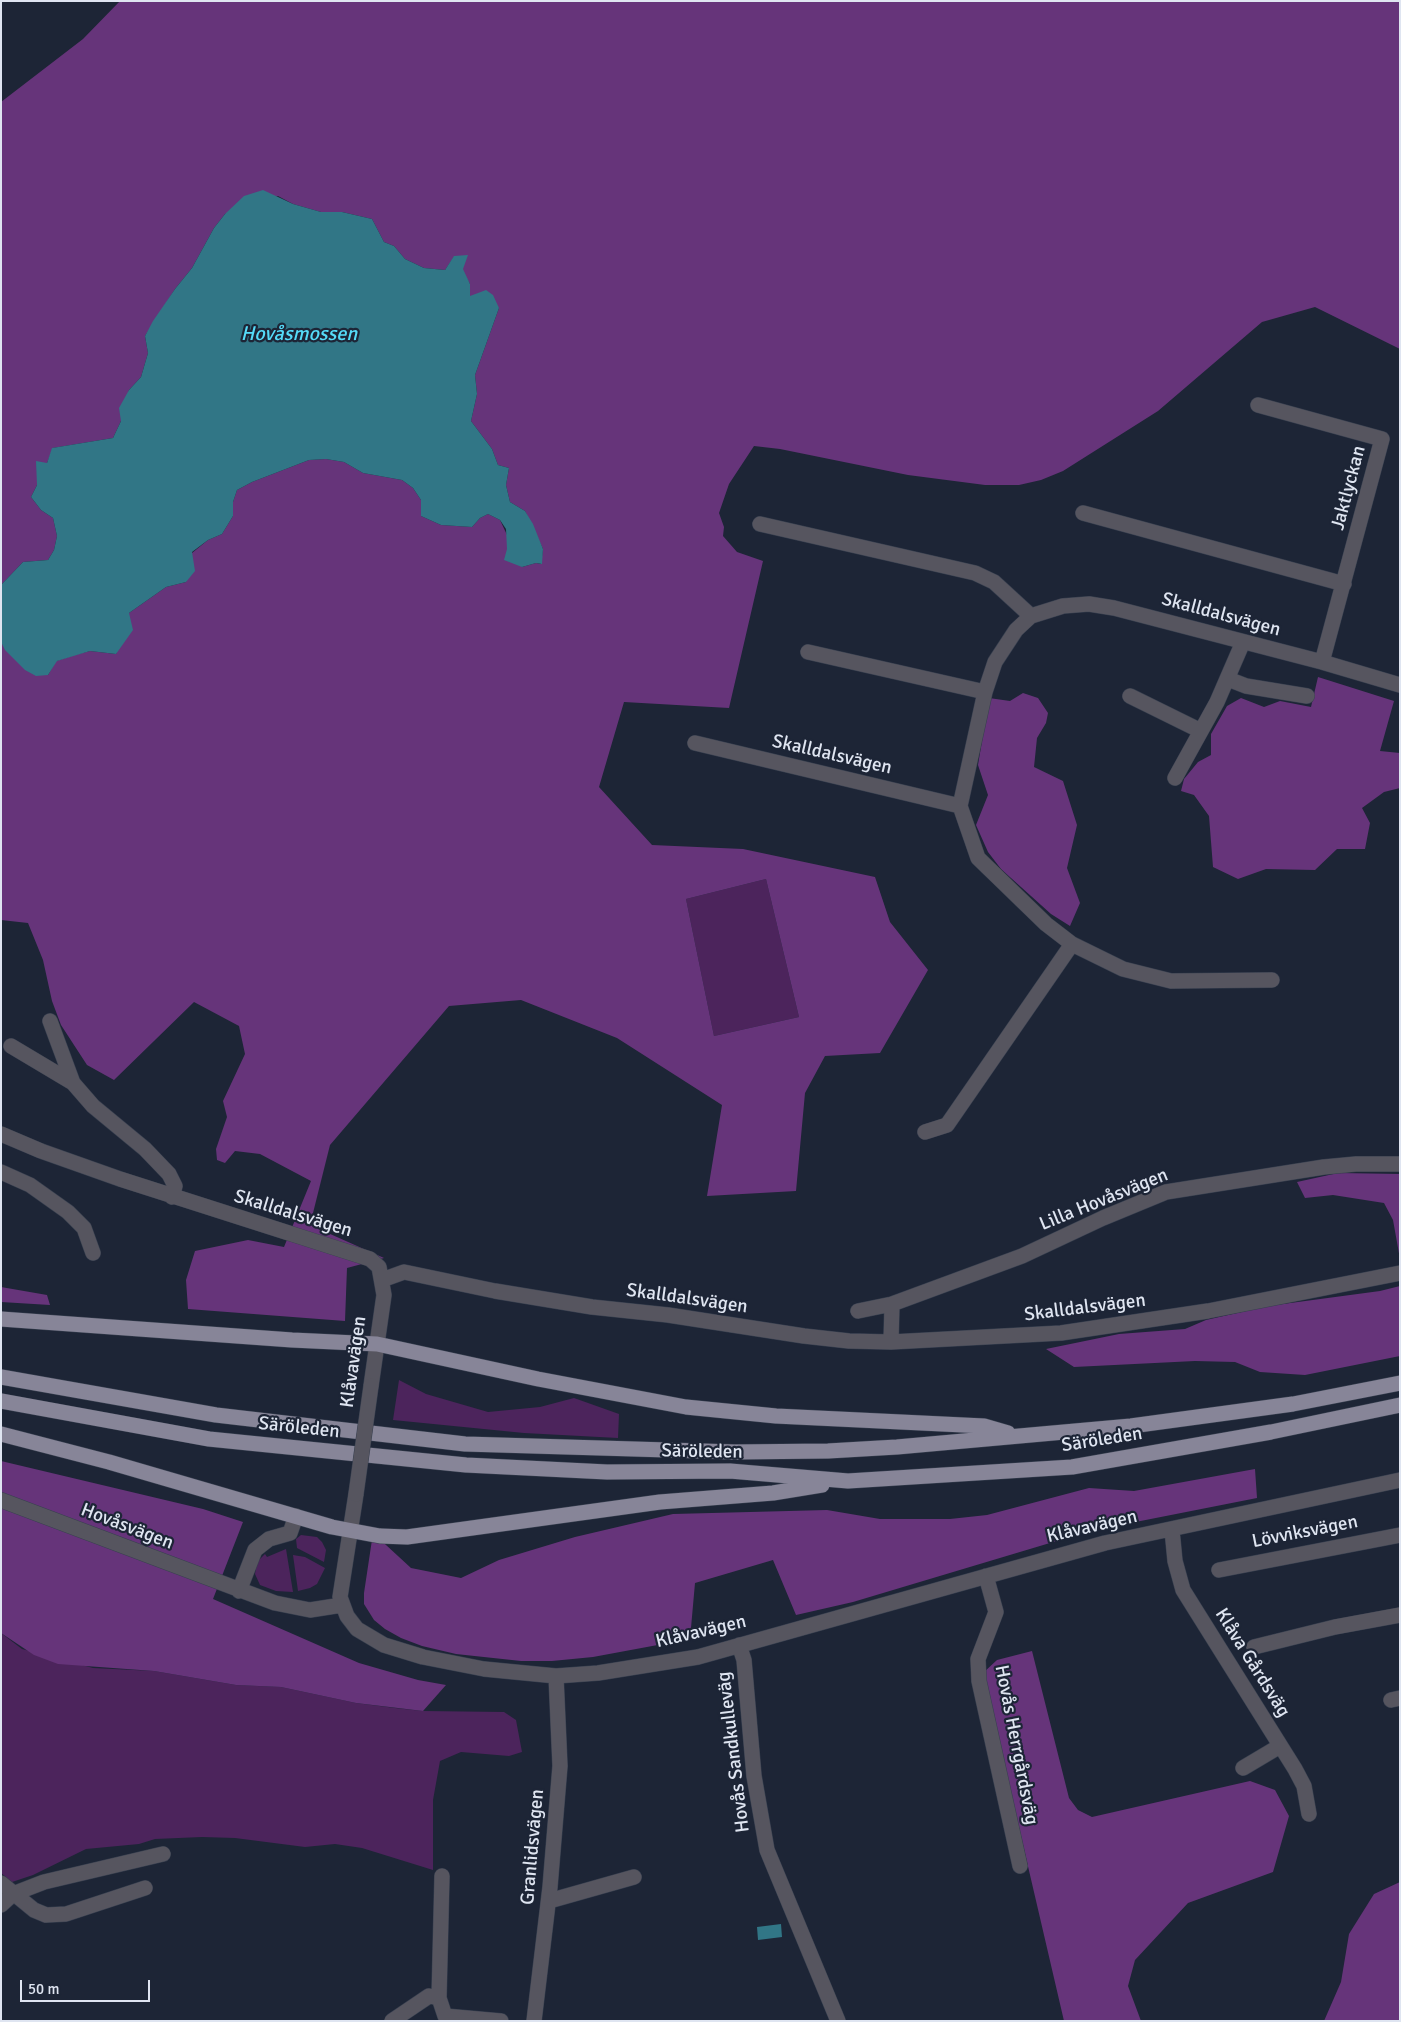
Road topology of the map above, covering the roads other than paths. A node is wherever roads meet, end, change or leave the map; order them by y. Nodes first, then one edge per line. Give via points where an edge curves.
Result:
1 (1258, 405) dead end
2 (1083, 513) dead end
3 (760, 524) dead end
4 (1344, 584) junction
5 (1031, 616) junction
6 (1244, 642) junction
7 (808, 652) dead end
8 (1322, 662) junction
9 (1228, 679) junction
10 (1400, 685) edge
11 (985, 692) junction
12 (1130, 696) dead end
13 (1307, 696) dead end
14 (1201, 731) junction
15 (695, 743) dead end
16 (1174, 778) dead end
17 (960, 806) junction
18 (1072, 944) junction
19 (1272, 980) dead end
20 (50, 1021) dead end
21 (11, 1046) dead end
22 (73, 1082) junction
23 (925, 1132) dead end
24 (1, 1134) edge
25 (1400, 1164) edge
26 (3, 1179) edge
27 (172, 1197) junction
28 (93, 1253) dead end
29 (1400, 1273) edge
30 (382, 1280) junction
31 (892, 1304) junction
32 (858, 1311) dead end
33 (1, 1319) edge
34 (891, 1342) junction
35 (377, 1344) junction
36 (1, 1377) edge
37 (1400, 1383) edge
38 (1, 1401) edge
39 (1400, 1406) edge
40 (1, 1434) edge
41 (1019, 1436) junction
42 (1400, 1480) edge
43 (848, 1481) junction
44 (1, 1500) edge
45 (296, 1516) junction
46 (1172, 1530) junction
47 (349, 1531) junction
48 (1400, 1535) edge
49 (1219, 1570) dead end
50 (986, 1576) junction
51 (239, 1591) junction
52 (342, 1605) junction
53 (1400, 1615) edge
54 (739, 1645) junction
55 (1254, 1647) dead end
56 (556, 1676) junction
57 (1280, 1746) junction
58 (1243, 1768) dead end
59 (1309, 1814) dead end
60 (162, 1854) dead end
61 (1020, 1866) dead end
62 (442, 1876) dead end
63 (634, 1876) dead end
64 (1, 1884) edge
65 (145, 1888) dead end
66 (13, 1894) junction
67 (549, 1901) junction
68 (1, 1905) edge
69 (439, 1998) junction
70 (392, 2021) edge
71 (501, 2021) edge
72 (534, 2021) edge
73 (838, 2021) edge

1 - 4 street, Jaktlyckan via 1382,439
2 - 4 street
3 - 5 street via 975,573 994,582
4 - 8 street, Jaktlyckan
5 - 6 street, Skalldalsvägen via 1063,606 1089,604
5 - 11 street via 995,662
6 - 8 street, Skalldalsvägen
6 - 9 street
7 - 11 street
8 - 10 street, Skalldalsvägen
9 - 13 street via 1246,686
9 - 14 street
11 - 17 street
12 - 14 street
14 - 16 street
15 - 17 street, Skalldalsvägen
17 - 18 street via 978,858 1046,924
18 - 19 street via 1123,969 1171,981
18 - 23 street via 947,1125
20 - 22 street
21 - 22 street
22 - 27 street via 93,1106 145,1149 169,1174 175,1186
24 - 27 street, Skalldalsvägen
25 - 31 street, Lilla Hovåsvägen via 1324,1167 1166,1192 1022,1256
26 - 28 street via 30,1185 68,1212 84,1228
27 - 30 street, Skalldalsvägen via 370,1259 379,1268
29 - 34 street, Skalldalsvägen via 1208,1311 1062,1333
30 - 34 street, Skalldalsvägen via 404,1272 592,1307 687,1317 804,1336
30 - 35 street, Klåvavägen via 384,1295
31 - 32 street, Lilla Hovåsvägen
31 - 34 street
33 - 35 main road
35 - 41 main road via 686,1407 776,1416 984,1426
35 - 47 street, Klåvavägen, bridge
36 - 41 main road, Säröleden via 216,1415 465,1444 626,1450 828,1451
37 - 41 main road, Säröleden via 1292,1404 1131,1426
38 - 43 main road, Säröleden via 210,1439 466,1465 607,1472 730,1471
39 - 43 main road, Säröleden via 1072,1467
40 - 45 main road
42 - 46 street, Klåvavägen
43 - 47 main road via 773,1493 660,1502 407,1537
44 - 51 street, Hovåsvägen
45 - 47 main road
45 - 51 street via 290,1533 269,1539 255,1550
46 - 50 street, Klåvavägen via 1105,1543
46 - 57 street, Klåva Gårdsväg via 1175,1561 1183,1590
47 - 52 street, Klåvavägen via 341,1584
48 - 49 street, Lövviksvägen
50 - 54 street, Klåvavägen
50 - 61 street, Hovås Herrgårdsväg via 996,1612 978,1659 979,1681
51 - 52 street, Hovåsvägen via 296,1609
52 - 56 street, Klåvavägen via 352,1624 363,1634 400,1651 484,1669
53 - 55 street
54 - 56 street, Klåvavägen via 698,1657 598,1673
54 - 73 street, Hovås Sandkulleväg via 746,1676 754,1776 766,1850
56 - 67 street, Granlidsvägen via 560,1758
57 - 58 street
57 - 59 street, Klåva Gårdsväg via 1304,1786
60 - 66 street via 28,1887
62 - 69 street
63 - 67 street
64 - 66 street
65 - 66 street via 66,1914 46,1915
66 - 68 street
67 - 72 street, Granlidsvägen
69 - 70 street via 429,1996
69 - 71 street via 445,2016

